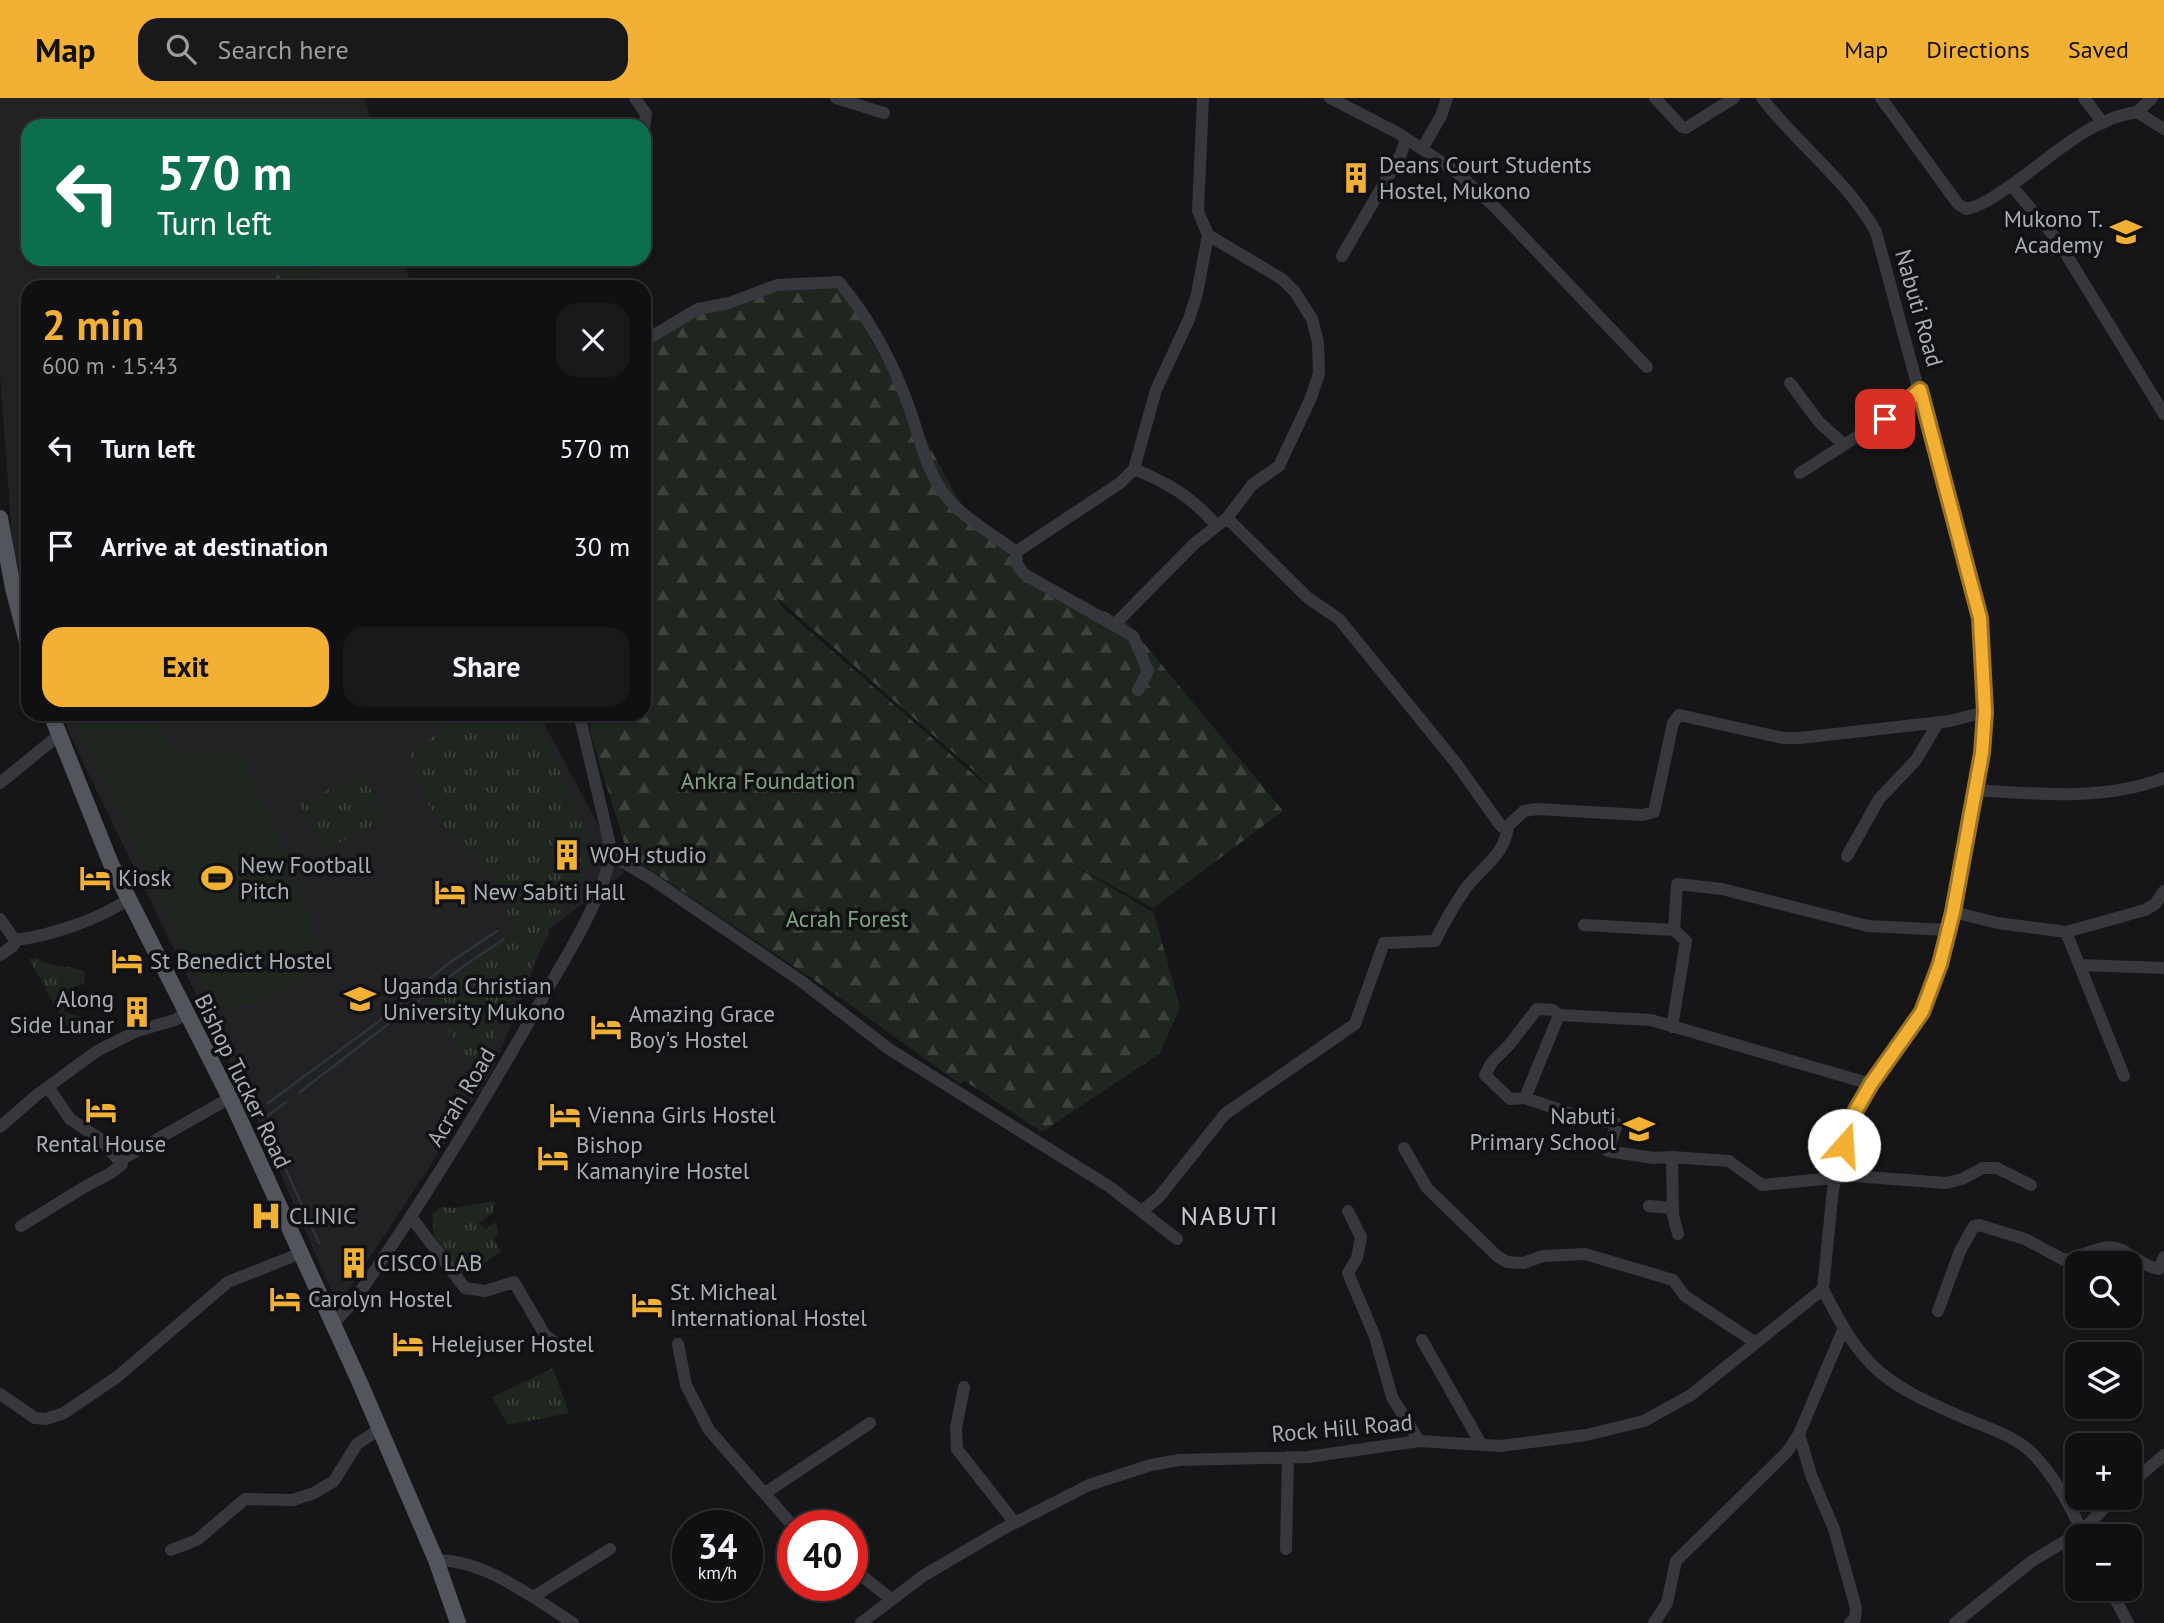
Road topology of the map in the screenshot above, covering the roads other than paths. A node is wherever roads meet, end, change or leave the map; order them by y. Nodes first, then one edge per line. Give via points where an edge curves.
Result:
1 (635, 98) edge
2 (836, 98) edge
3 (1203, 98) edge
4 (1330, 98) edge
5 (1447, 98) edge
6 (1655, 98) edge
7 (1734, 98) edge
8 (1762, 98) edge
9 (1881, 98) edge
10 (2084, 98) edge
11 (2152, 98) edge
12 (2137, 112) junction
13 (884, 113) dead end
14 (645, 119) edge
15 (2103, 123) junction
16 (2164, 129) edge
17 (1406, 139) junction
18 (1422, 149) junction
19 (2011, 185) junction
20 (1208, 235) junction
21 (1342, 256) dead end
22 (651, 337) edge
23 (1647, 366) dead end
24 (1790, 383) dead end
25 (1920, 390) junction
26 (2164, 414) edge
27 (1842, 443) junction
28 (1134, 469) junction
29 (1800, 473) dead end
30 (0, 518) edge
31 (1222, 522) junction
32 (1016, 552) junction
33 (6, 588) edge
34 (1115, 624) junction
35 (21, 628) edge
36 (1138, 690) dead end
37 (1985, 712) junction
38 (54, 721) edge
39 (581, 721) edge
40 (1938, 723) junction
41 (59, 735) junction
42 (2164, 778) edge
43 (0, 783) edge
44 (1975, 790) junction
45 (1508, 826) junction
46 (611, 855) junction
47 (1847, 856) dead end
48 (2164, 891) edge
49 (128, 899) junction
50 (1953, 912) junction
51 (0, 919) edge
52 (1584, 925) dead end
53 (1674, 930) junction
54 (1948, 930) junction
55 (2066, 932) junction
56 (15, 940) junction
57 (0, 955) edge
58 (2080, 965) junction
59 (2164, 968) edge
60 (185, 1014) junction
61 (1559, 1015) junction
62 (1672, 1027) junction
63 (2124, 1076) dead end
64 (1871, 1084) junction
65 (48, 1087) junction
66 (230, 1098) junction
67 (1525, 1098) junction
68 (0, 1127) edge
69 (1404, 1148) dead end
70 (1672, 1157) junction
71 (121, 1164) junction
72 (1836, 1178) junction
73 (2031, 1185) dead end
74 (1649, 1206) dead end
75 (1673, 1208) junction
76 (1143, 1210) junction
77 (1348, 1211) dead end
78 (411, 1217) junction
79 (21, 1226) dead end
80 (1678, 1234) dead end
81 (1177, 1239) dead end
82 (301, 1253) junction
83 (2164, 1257) edge
84 (1823, 1289) junction
85 (1938, 1311) dead end
86 (333, 1324) junction
87 (1843, 1330) junction
88 (1422, 1340) dead end
89 (1756, 1343) junction
90 (678, 1344) dead end
91 (560, 1347) dead end
92 (964, 1387) dead end
93 (0, 1394) edge
94 (870, 1423) dead end
95 (380, 1429) junction
96 (1799, 1434) junction
97 (1419, 1441) junction
98 (1482, 1444) junction
99 (2164, 1455) edge
100 (1288, 1457) junction
101 (2142, 1474) edge
102 (765, 1493) junction
103 (779, 1510) edge
104 (2104, 1510) edge
105 (1015, 1522) junction
106 (2077, 1524) edge
107 (2092, 1524) edge
108 (2065, 1544) edge
109 (610, 1549) dead end
110 (1286, 1549) dead end
111 (171, 1550) dead end
112 (436, 1560) junction
113 (868, 1581) edge
114 (533, 1597) junction
115 (891, 1599) junction
116 (2116, 1601) edge
117 (1973, 1618) edge
118 (458, 1623) edge
119 (573, 1623) edge
120 (861, 1623) edge
121 (1654, 1623) edge
122 (1850, 1623) edge
123 (1955, 1623) edge
124 (2128, 1623) edge

1 - 14 street
2 - 13 street
3 - 20 street via 1198,211
4 - 17 street
5 - 18 street
6 - 7 street via 1686,128
8 - 25 street, Nabuti Road via 1851,192 1876,232
9 - 19 street via 1958,204 1974,208
10 - 15 street
11 - 12 street
12 - 15 street
12 - 16 street
15 - 19 street
17 - 18 street
17 - 21 street
18 - 23 street via 1479,191
19 - 26 street via 2058,241
20 - 28 street via 1197,294 1156,390
20 - 31 street via 1290,286 1312,319 1320,362 1310,400 1279,466 1252,485
22 - 32 street via 698,309 777,285 839,282 882,344 943,492
24 - 27 street via 1819,422
25 - 27 street via 1897,411
25 - 37 street, Nabuti Road via 1980,618
27 - 29 street
28 - 31 street via 1169,484
28 - 32 street
30 - 33 main road
31 - 34 street
31 - 45 street via 1308,598 1339,619 1502,827
32 - 34 street via 1024,574
33 - 35 main road
34 - 36 street via 1133,636 1145,658 1148,671
37 - 40 street
37 - 44 street, Nabuti Road
38 - 41 main road, Bishop Tucker Road
39 - 46 street, Acrah Road
40 - 45 street via 1791,738 1679,715 1673,723 1654,811 1642,815 1537,809 1524,811
40 - 47 street via 1916,760 1879,799
41 - 43 street
41 - 49 main road, Bishop Tucker Road
42 - 44 street via 2118,790 2081,793
44 - 50 street, Nabuti Road
45 - 76 street via 1507,842 1467,887 1435,941 1384,943 1355,1024 1225,1114
46 - 76 street via 801,981 889,1049
46 - 78 street, Acrah Road via 594,903 562,965
48 - 55 street via 2145,910
49 - 56 street via 91,920
49 - 60 main road, Bishop Tucker Road
50 - 54 street, Nabuti Road
50 - 55 street
51 - 56 street
52 - 53 street
53 - 54 street via 1677,884 1722,889 1868,926
53 - 62 street via 1686,941
54 - 64 street, Nabuti Road via 1922,1012
55 - 58 street
56 - 57 street
58 - 59 street
58 - 63 street
60 - 65 street via 97,1051
60 - 66 main road, Bishop Tucker Road
61 - 62 street via 1651,1020
61 - 67 street
61 - 67 street via 1537,1009 1485,1075 1510,1099
62 - 64 street
64 - 72 street, Nabuti Road via 1856,1110
65 - 68 street
65 - 71 street via 70,1119 100,1139
66 - 71 street via 122,1159
66 - 82 main road, Bishop Tucker Road
67 - 70 street via 1617,1124 1608,1151
69 - 89 street via 1441,1204 1507,1262 1574,1254 1625,1264 1673,1280 1685,1296
70 - 72 street via 1728,1161 1762,1185
70 - 75 street
71 - 79 street
72 - 73 street via 1946,1183 1983,1168 1997,1168
72 - 84 street, Nabuti Road
74 - 75 street
75 - 80 street
76 - 81 street
77 - 97 street via 1361,1237 1348,1273 1375,1337 1392,1396
78 - 86 street, Acrah Road
78 - 91 street via 465,1288 485,1291 514,1282 545,1335
82 - 86 main road, Bishop Tucker Road
82 - 93 street via 228,1282 117,1377 64,1413 35,1418
83 - 85 street via 2159,1269 2147,1267 2118,1248 2106,1247 2064,1260 2025,1240 1979,1225 1960,1251
84 - 87 street
84 - 89 street, Rock Hill Road
86 - 95 main road, Bishop Tucker Road
87 - 96 street
87 - 106 street via 1875,1370 1902,1390 2006,1435 2033,1454
88 - 98 street
89 - 98 street, Rock Hill Road via 1691,1395 1644,1421 1586,1435
90 - 102 street via 686,1385 709,1430
92 - 105 street via 957,1449
94 - 102 street
95 - 111 street via 352,1450 341,1472 325,1488 293,1500 245,1499 197,1540
95 - 112 main road, Bishop Tucker Road
96 - 121 street via 1787,1452 1676,1561 1667,1603
96 - 122 street via 1856,1608
97 - 98 street, Rock Hill Road
97 - 100 street, Rock Hill Road
99 - 101 street
100 - 105 street, Rock Hill Road via 1151,1465 1089,1485
100 - 110 street
102 - 103 street
104 - 107 street
105 - 115 street, Rock Hill Road via 958,1553
108 - 117 street via 2032,1561
109 - 114 street
112 - 114 street via 467,1565
112 - 118 main road, Bishop Tucker Road
113 - 115 street
114 - 119 street
115 - 120 street, Rock Hill Road
116 - 124 street
117 - 123 street

